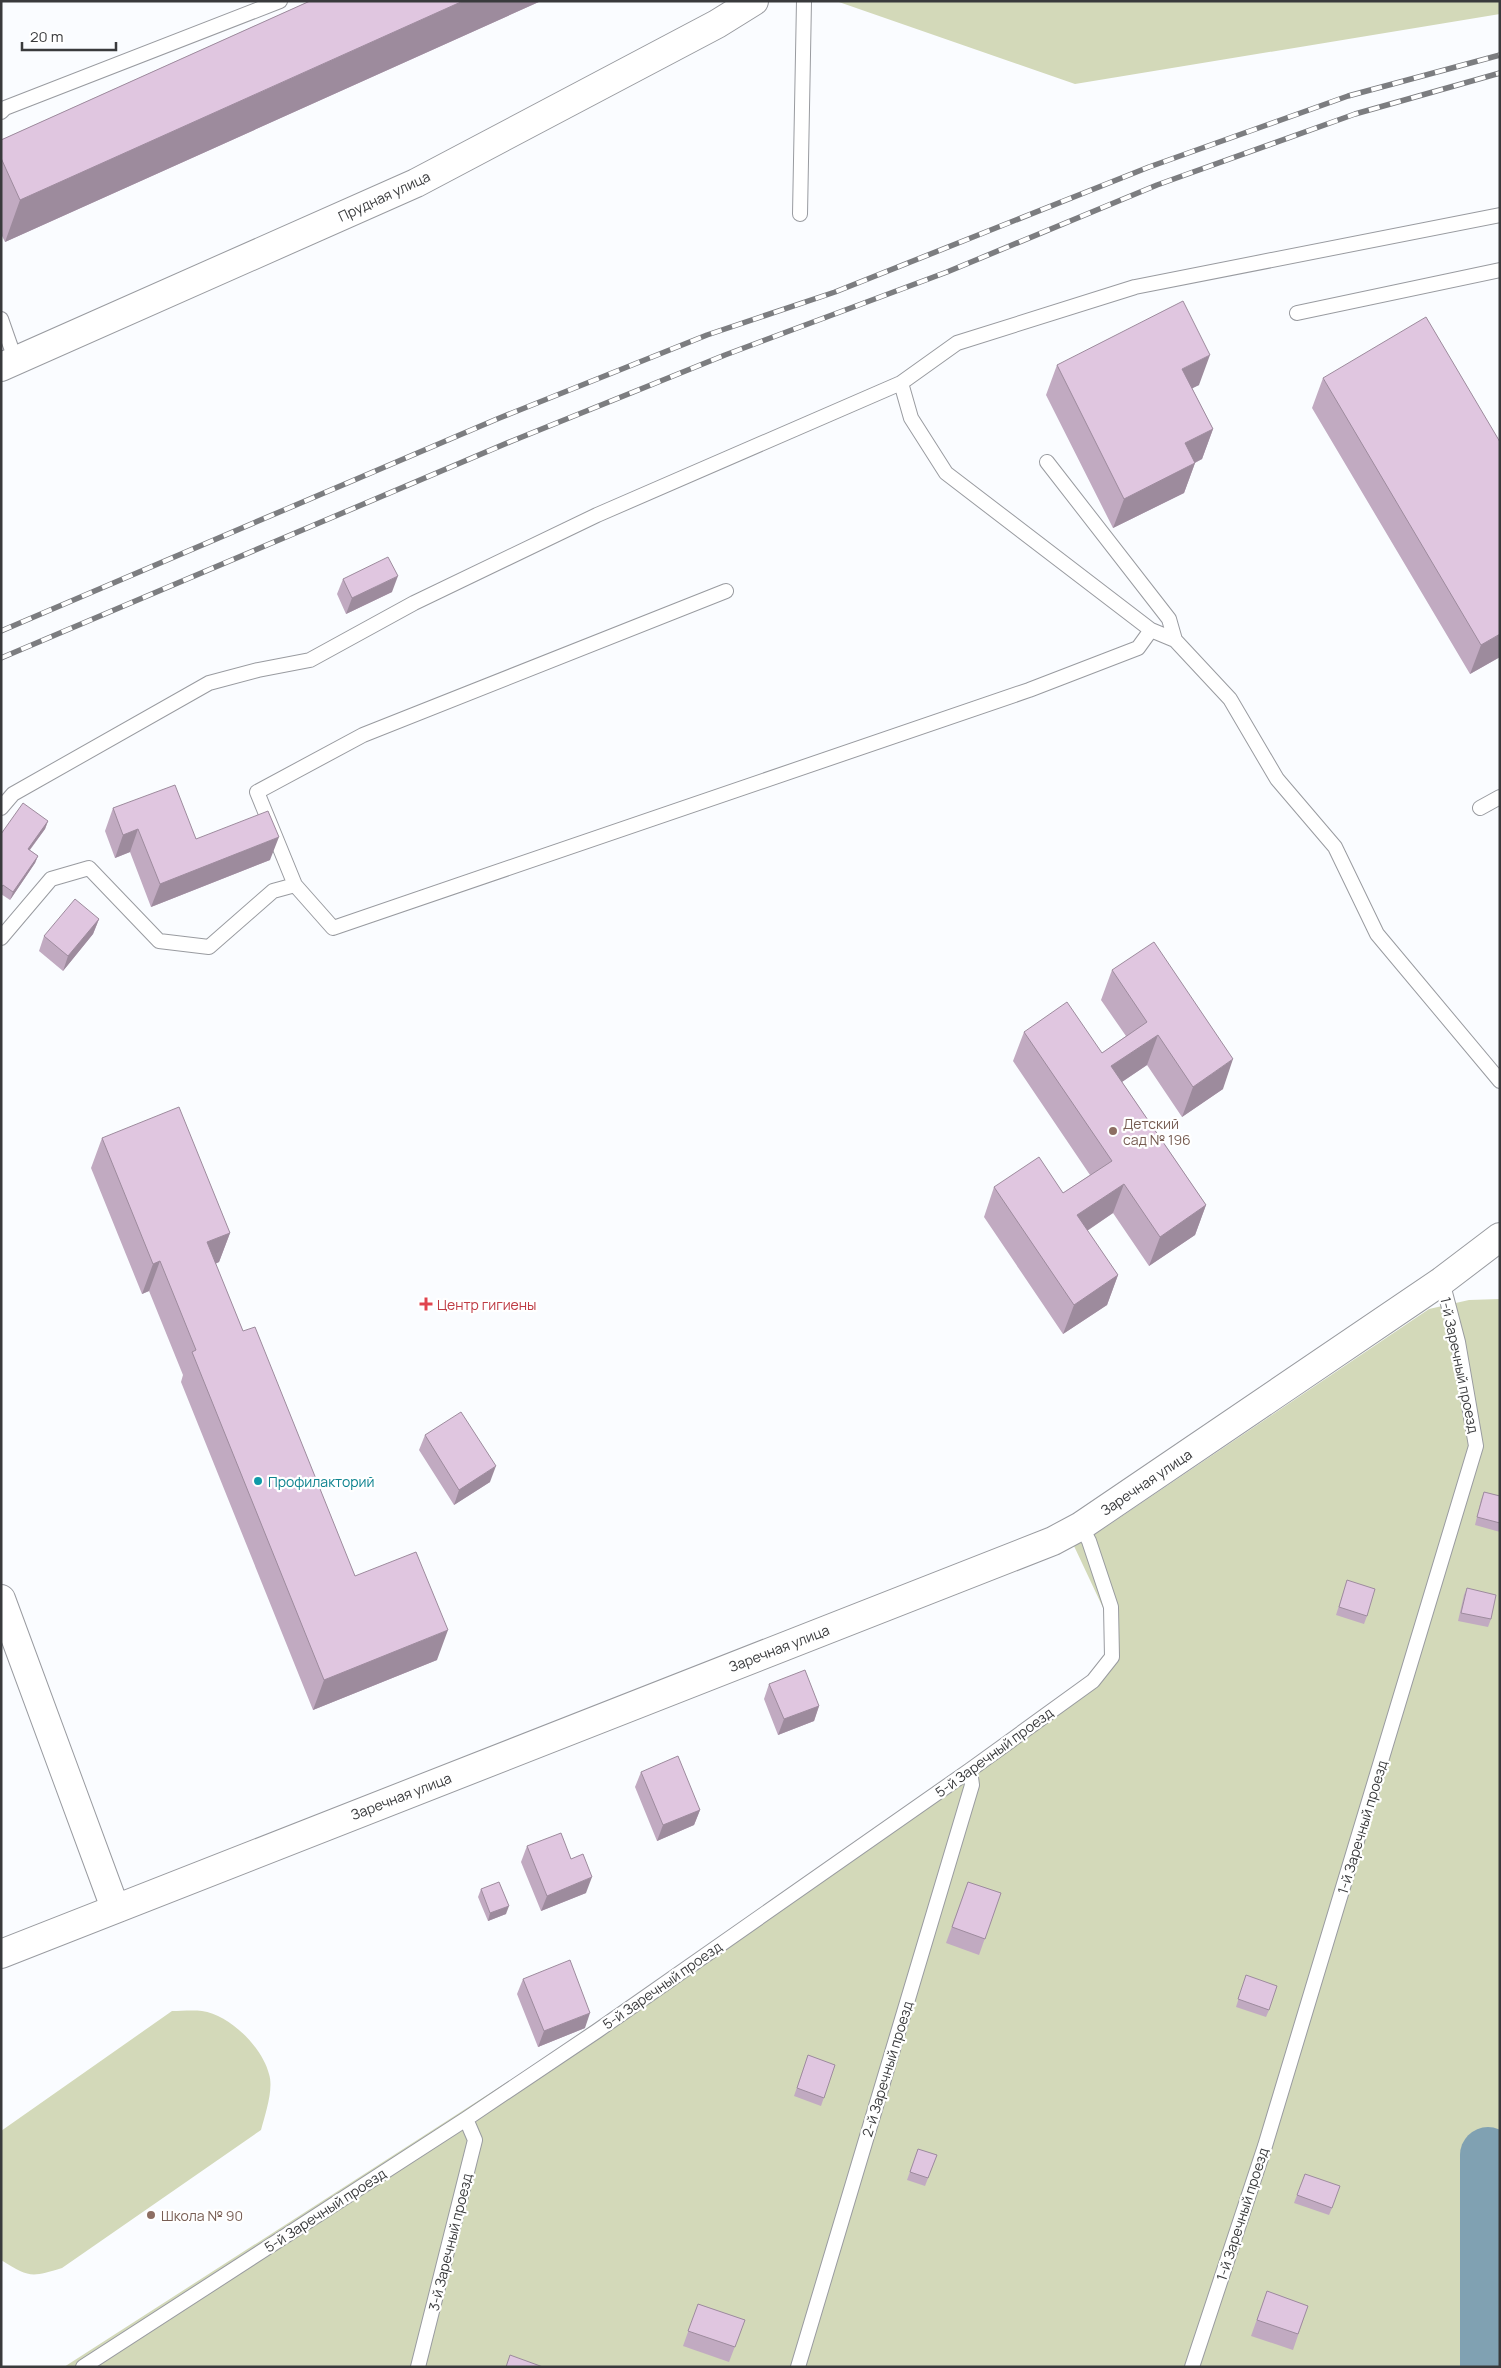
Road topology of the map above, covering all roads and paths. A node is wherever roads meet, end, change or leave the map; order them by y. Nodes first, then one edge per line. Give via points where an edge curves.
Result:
1 (280, 1) edge
2 (754, 1) edge
3 (804, 1) edge
4 (1, 112) edge
5 (800, 214) dead end
6 (1500, 214) edge
7 (1500, 270) edge
8 (1298, 313) dead end
9 (1, 319) edge
10 (8, 363) edge
11 (901, 383) junction
12 (1047, 462) dead end
13 (726, 591) dead end
14 (1151, 630) junction
15 (1175, 640) junction
16 (1500, 797) edge
17 (1, 808) edge
18 (1480, 808) dead end
19 (295, 885) junction
20 (1, 938) edge
21 (1500, 1081) edge
22 (1500, 1237) edge
23 (1442, 1281) junction
24 (1081, 1526) junction
25 (1, 1599) edge
26 (970, 1770) junction
27 (115, 1908) junction
28 (1, 1954) edge
29 (466, 2119) junction
30 (83, 2367) edge
31 (418, 2367) edge
32 (798, 2367) edge
33 (1192, 2367) edge

1 - 4 lane
2 - 10 street, Прудная улица via 708,29 416,183
3 - 5 lane
6 - 11 lane via 1136,288 957,343
7 - 8 lane
9 - 10 lane
11 - 14 lane via 911,418 946,474
11 - 17 lane via 597,515 414,603 310,660 209,683 14,794
12 - 15 lane via 1169,619
13 - 19 lane via 363,735 257,792
14 - 15 lane
14 - 19 lane via 1138,648 1029,690 333,928
15 - 21 lane via 1230,699 1277,779 1335,847 1377,934
16 - 18 lane
19 - 20 lane via 273,891 209,947 159,941 88,868 51,879
22 - 23 street, Заречная улица
23 - 24 street, Заречная улица
23 - 33 lane, 1-й Заречный проезд via 1458,1342 1476,1446 1265,2146
24 - 26 lane, 5-й Заречный проезд via 1111,1608 1112,1657 1093,1680
24 - 27 street, Заречная улица via 1053,1541
25 - 27 street
26 - 29 lane, 5-й Заречный проезд
26 - 32 lane, 2-й Заречный проезд via 972,1785
27 - 28 street, Заречная улица
29 - 30 lane, 5-й Заречный проезд
29 - 31 lane, 3-й Заречный проезд via 475,2140

